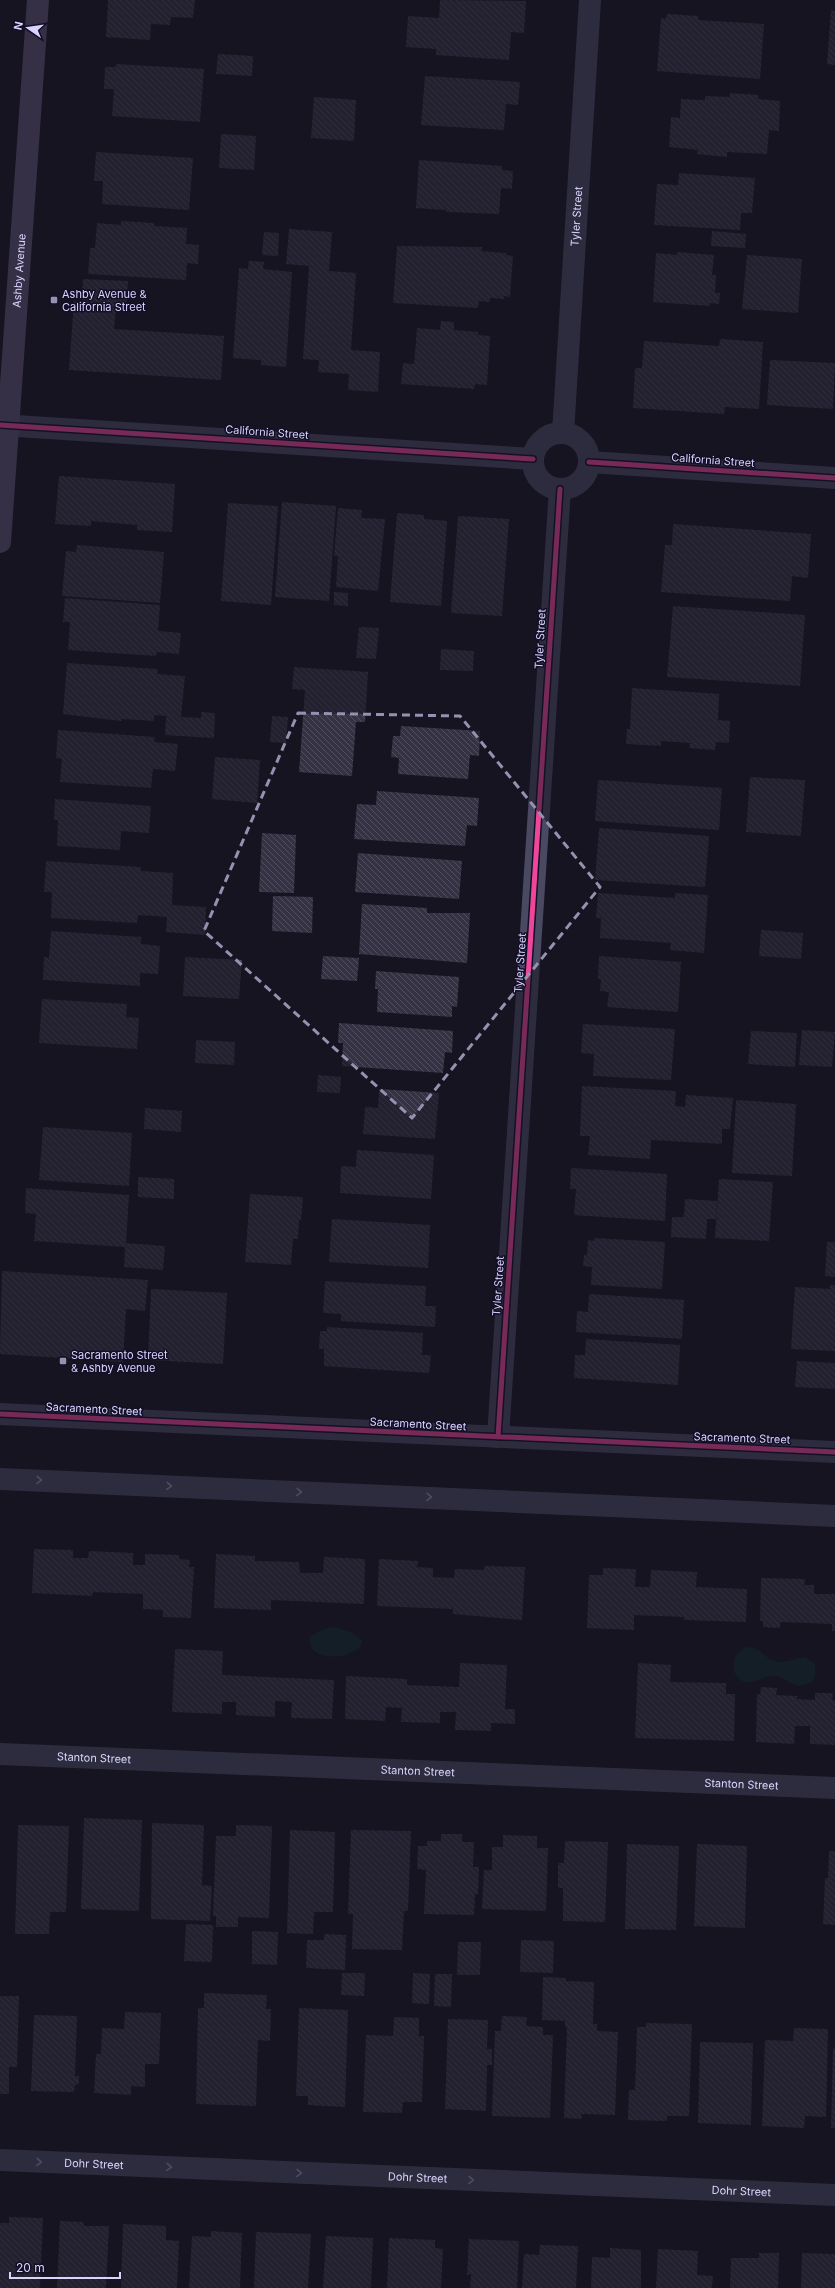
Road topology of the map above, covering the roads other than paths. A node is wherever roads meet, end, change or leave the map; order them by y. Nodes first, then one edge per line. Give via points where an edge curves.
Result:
1 (38, 0) edge
2 (590, 0) edge
3 (4, 425) edge
4 (563, 433) junction
5 (533, 459) junction
6 (589, 462) junction
7 (835, 478) edge
8 (560, 490) junction
9 (0, 542) edge
10 (0, 1414) edge
11 (498, 1437) junction
12 (835, 1452) edge
13 (0, 1479) edge
14 (835, 1516) edge
15 (0, 1754) edge
16 (835, 1788) edge
17 (0, 2160) edge
18 (835, 2195) edge

1 - 3 main road, Ashby Avenue
2 - 4 street, Tyler Street
3 - 5 street, California Street
3 - 9 main road, Ashby Avenue
4 - 5 street via 554,434 539,443
4 - 6 street via 579,439 585,446
5 - 8 street via 533,468 543,483
6 - 7 street, California Street
6 - 8 street via 586,475 577,485
8 - 11 street, Tyler Street
10 - 11 street, Sacramento Street
11 - 12 street, Sacramento Street
13 -> 14 street
15 - 16 street, Stanton Street
17 -> 18 street, Dohr Street

